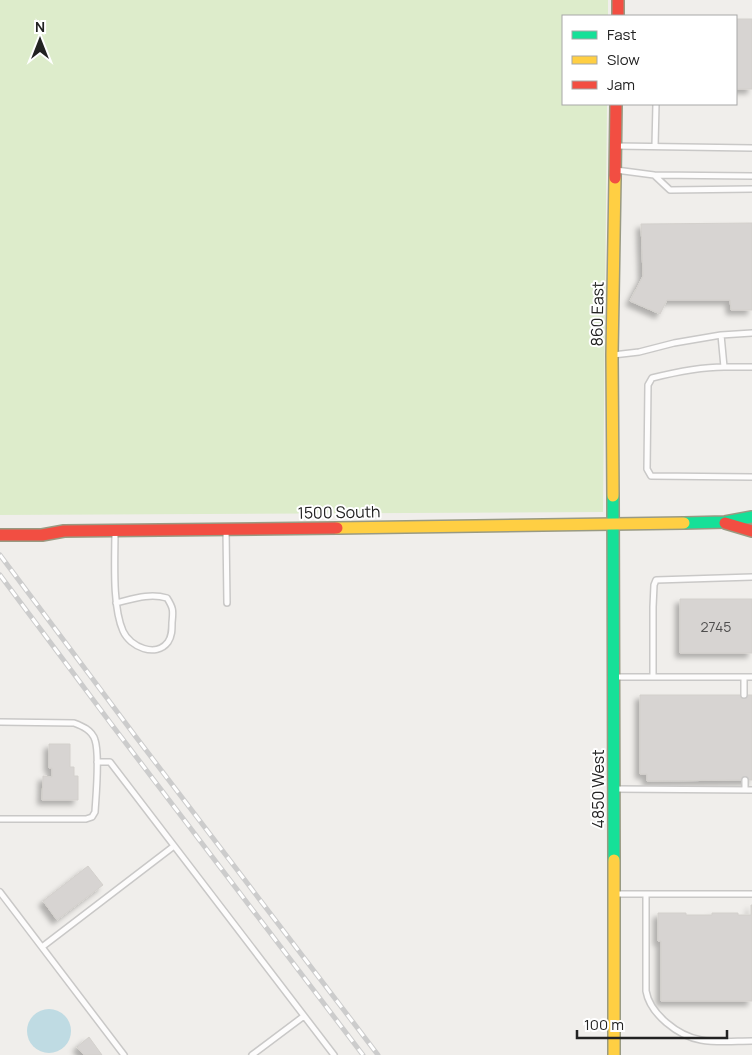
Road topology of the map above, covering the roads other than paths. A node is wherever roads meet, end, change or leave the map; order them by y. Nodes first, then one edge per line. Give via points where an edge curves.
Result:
1 (618, 0) edge
2 (618, 15) edge
3 (616, 105) edge
4 (656, 105) edge
5 (616, 146) junction
6 (655, 146) junction
7 (752, 148) edge
8 (615, 170) junction
9 (654, 176) junction
10 (752, 176) edge
11 (752, 189) edge
12 (752, 333) edge
13 (721, 335) junction
14 (612, 355) junction
15 (724, 367) junction
16 (752, 367) edge
17 (752, 477) edge
18 (752, 517) edge
19 (725, 522) junction
20 (614, 524) junction
21 (0, 526) edge
22 (226, 530) junction
23 (64, 531) junction
24 (115, 531) junction
25 (752, 531) edge
26 (0, 534) edge
27 (752, 578) edge
28 (116, 603) junction
29 (227, 603) dead end
30 (614, 677) junction
31 (653, 677) junction
32 (744, 677) junction
33 (752, 677) edge
34 (744, 695) dead end
35 (0, 722) edge
36 (97, 762) junction
37 (745, 780) dead end
38 (614, 790) junction
39 (745, 790) junction
40 (752, 790) edge
41 (0, 819) edge
42 (174, 846) junction
43 (0, 892) edge
44 (614, 894) junction
45 (646, 894) junction
46 (752, 894) edge
47 (42, 947) junction
48 (304, 1016) junction
49 (752, 1041) edge
50 (124, 1055) edge
51 (252, 1055) edge
52 (334, 1055) edge
53 (614, 1055) edge

1 - 2 street
3 - 5 street, 860 East
4 - 6 lane
5 - 6 lane
5 - 8 street, 860 East
6 - 7 lane
8 - 9 lane
8 - 14 street, 860 East
9 - 10 lane
9 - 11 lane via 670,190
12 - 13 lane
13 - 14 lane
13 - 15 lane
14 - 20 street, 860 East
15 - 16 lane
15 - 17 lane via 696,368 652,378 648,384 647,469 651,476
18 - 19 street
19 - 20 street, 1500 South
19 - 25 street
20 - 22 street, 1500 South
20 - 30 street, 4850 West
21 - 23 street, 1500 South via 41,526
22 - 24 street, 1500 South
22 - 29 lane
23 - 24 street, 1500 South
23 - 26 street, 1500 South via 42,535
24 - 28 lane
27 - 31 lane via 656,580
28 - 28 lane via 124,633 131,641 152,650 168,643 173,607 167,598 147,595
30 - 31 lane
30 - 38 street, 4850 West
31 - 32 lane
32 - 33 lane
32 - 34 lane
35 - 36 lane via 74,722 83,726 95,739
36 - 41 lane via 95,812 92,817
36 - 42 lane via 110,762
37 - 39 lane
38 - 39 lane
38 - 44 street, 4850 West
39 - 40 lane
42 - 47 lane
42 - 48 lane
43 - 47 lane
44 - 45 lane
44 - 53 street, 4850 West
45 - 46 lane
45 - 49 lane via 646,991 651,1006 667,1024 691,1038
47 - 50 lane
48 - 51 lane
48 - 52 lane

